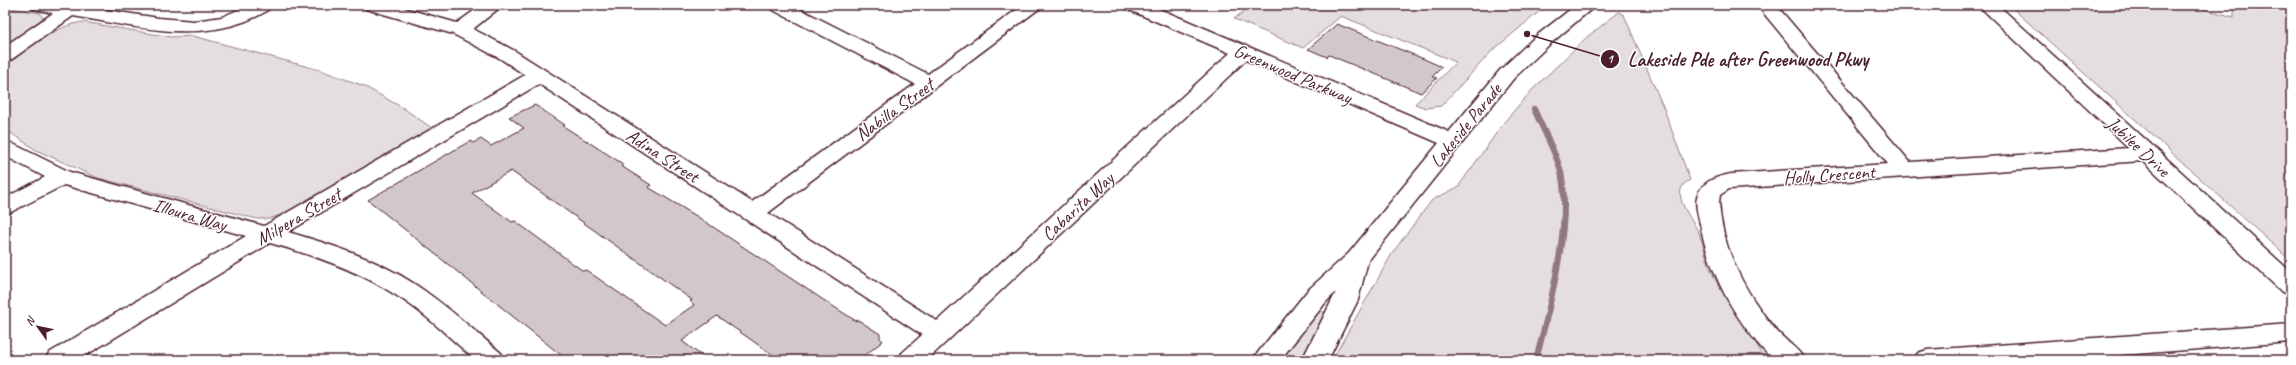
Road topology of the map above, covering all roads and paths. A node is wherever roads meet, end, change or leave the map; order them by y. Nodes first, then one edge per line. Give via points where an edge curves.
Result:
1 (40, 5) edge
2 (263, 5) edge
3 (372, 5) edge
4 (494, 5) edge
5 (778, 5) edge
6 (1035, 5) edge
7 (1134, 5) edge
8 (1587, 5) edge
9 (1766, 5) edge
10 (1987, 5) edge
11 (70, 10) junction
12 (460, 30) junction
13 (1243, 52) junction
14 (5, 55) edge
15 (539, 75) junction
16 (929, 83) junction
17 (1452, 141) junction
18 (5, 147) edge
19 (2147, 154) junction
20 (1904, 169) junction
21 (62, 177) junction
22 (5, 207) edge
23 (753, 213) junction
24 (266, 235) junction
25 (1357, 260) junction
26 (2291, 286) edge
27 (2291, 333) edge
28 (939, 334) junction
29 (2065, 355) edge
30 (58, 360) edge
31 (492, 360) edge
32 (911, 360) edge
33 (1265, 360) edge
34 (1315, 360) edge
35 (1792, 360) edge
36 (1927, 360) edge

1 - 11 street
2 - 11 street via 238,18 189,28
3 - 12 street, Adina Street
4 - 12 street
5 - 16 street
6 - 16 street, Nabilla Street
7 - 13 street, Greenwood Parkway
8 - 17 street, Lakeside Parade via 1525,55
9 - 20 street
10 - 19 street, Jubilee Drive
11 - 14 street
12 - 15 street, Adina Street via 508,55
13 - 17 street, Greenwood Parkway
13 - 28 street, Cabarita Way
15 - 23 street, Adina Street
15 - 24 street, Milpera Street
16 - 23 street, Nabilla Street
17 - 25 street, Lakeside Parade
18 - 21 street, Illoura Way
19 - 20 street, Holly Crescent
19 - 26 street, Jubilee Drive
20 - 35 street, Holly Crescent via 1734,181 1715,187 1709,193 1709,212 1720,260 1763,333 1773,346
21 - 22 street
21 - 24 street, Illoura Way
23 - 28 street, Adina Street
24 - 30 street, Milpera Street
24 - 31 street, Illoura Way via 330,253 382,276 436,312
25 - 33 street, Lakeside Parade via 1317,296
25 - 34 street, Lakeside Parade via 1346,300
27 - 29 street
28 - 32 street, Cabarita Way
29 - 36 street

